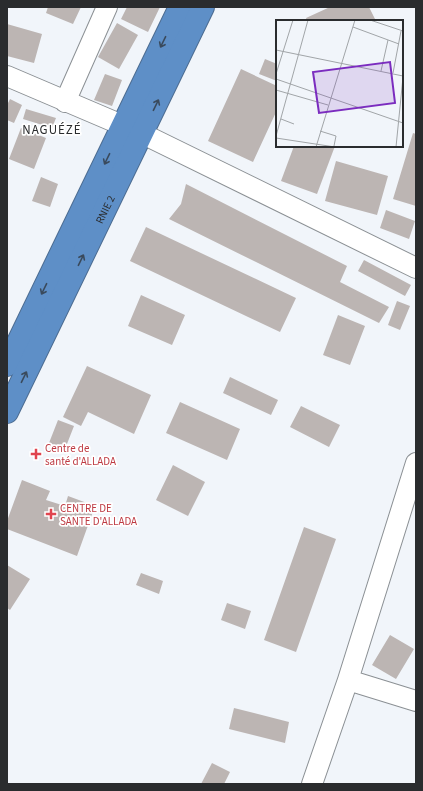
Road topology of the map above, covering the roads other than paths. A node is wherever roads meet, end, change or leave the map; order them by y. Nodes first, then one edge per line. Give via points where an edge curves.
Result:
1 (107, 7) edge
2 (180, 7) edge
3 (203, 7) edge
4 (7, 76) edge
5 (65, 102) junction
6 (133, 130) junction
7 (416, 268) edge
8 (7, 365) edge
9 (7, 412) edge
10 (416, 463) edge
11 (348, 680) junction
12 (416, 701) edge
13 (312, 784) edge

1 - 5 street
2 -> 6 highway, RNIE 2 / RNIE 2
6 -> 3 highway, RNIE 2 / RNIE 2
4 - 5 street
5 - 6 street
6 - 7 street
6 -> 8 highway, RNIE 2 / RNIE 2
9 -> 6 highway, RNIE 2 / RNIE 2
10 - 11 street
11 - 12 street
11 - 13 street

